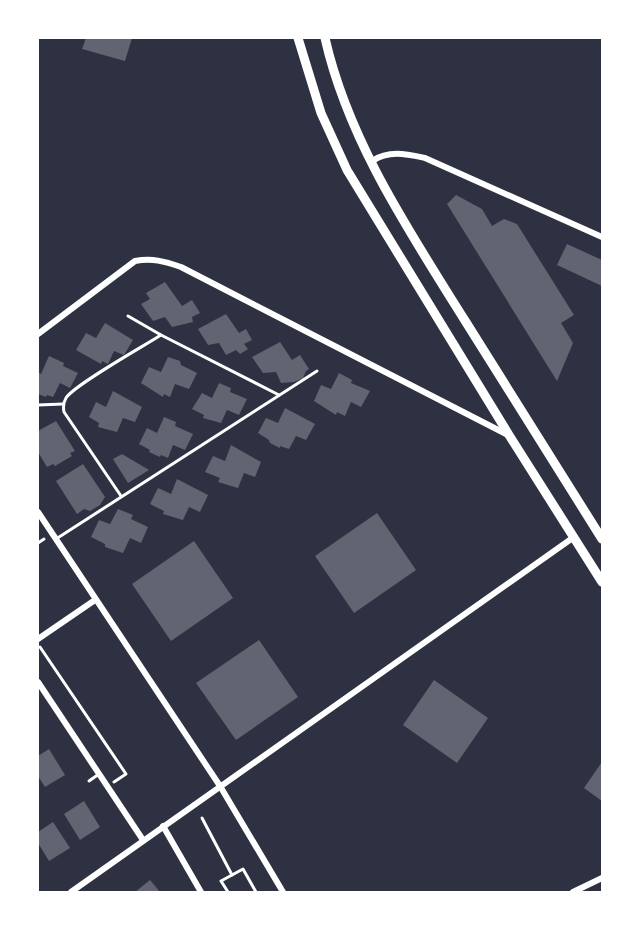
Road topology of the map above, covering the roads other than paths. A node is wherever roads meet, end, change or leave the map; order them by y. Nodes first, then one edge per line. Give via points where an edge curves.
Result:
1 (298, 38) edge
2 (325, 38) edge
3 (372, 161) junction
4 (603, 237) edge
5 (128, 316) dead end
6 (38, 334) edge
7 (161, 334) junction
8 (317, 371) dead end
9 (279, 395) junction
10 (63, 404) junction
11 (38, 405) edge
12 (509, 435) junction
13 (121, 496) junction
14 (38, 512) edge
15 (574, 537) junction
16 (603, 539) edge
17 (55, 540) junction
18 (603, 582) edge
19 (95, 600) junction
20 (38, 639) edge
21 (38, 682) edge
22 (99, 774) junction
23 (89, 781) dead end
24 (220, 786) junction
25 (163, 826) junction
26 (143, 840) junction
27 (603, 878) edge
28 (71, 892) edge
29 (201, 892) edge
30 (283, 892) edge
31 (573, 892) edge

1 - 12 main road via 321,113 347,170
2 - 3 main road via 352,121
3 - 4 street via 395,153 425,158
3 - 16 main road via 425,257
5 - 7 lane
6 - 12 street via 135,261 163,260
7 - 9 lane
7 - 10 lane via 74,390
8 - 9 lane
9 - 13 lane
10 - 11 lane
10 - 13 lane via 74,428
12 - 15 main road
13 - 17 lane
14 - 17 street
15 - 18 main road
15 - 24 street
17 - 19 street
19 - 20 street
19 - 24 street
21 - 22 street
22 - 23 lane
22 - 26 street
24 - 25 street
24 - 30 street
25 - 26 street
25 - 29 street
26 - 28 street
27 - 31 street

